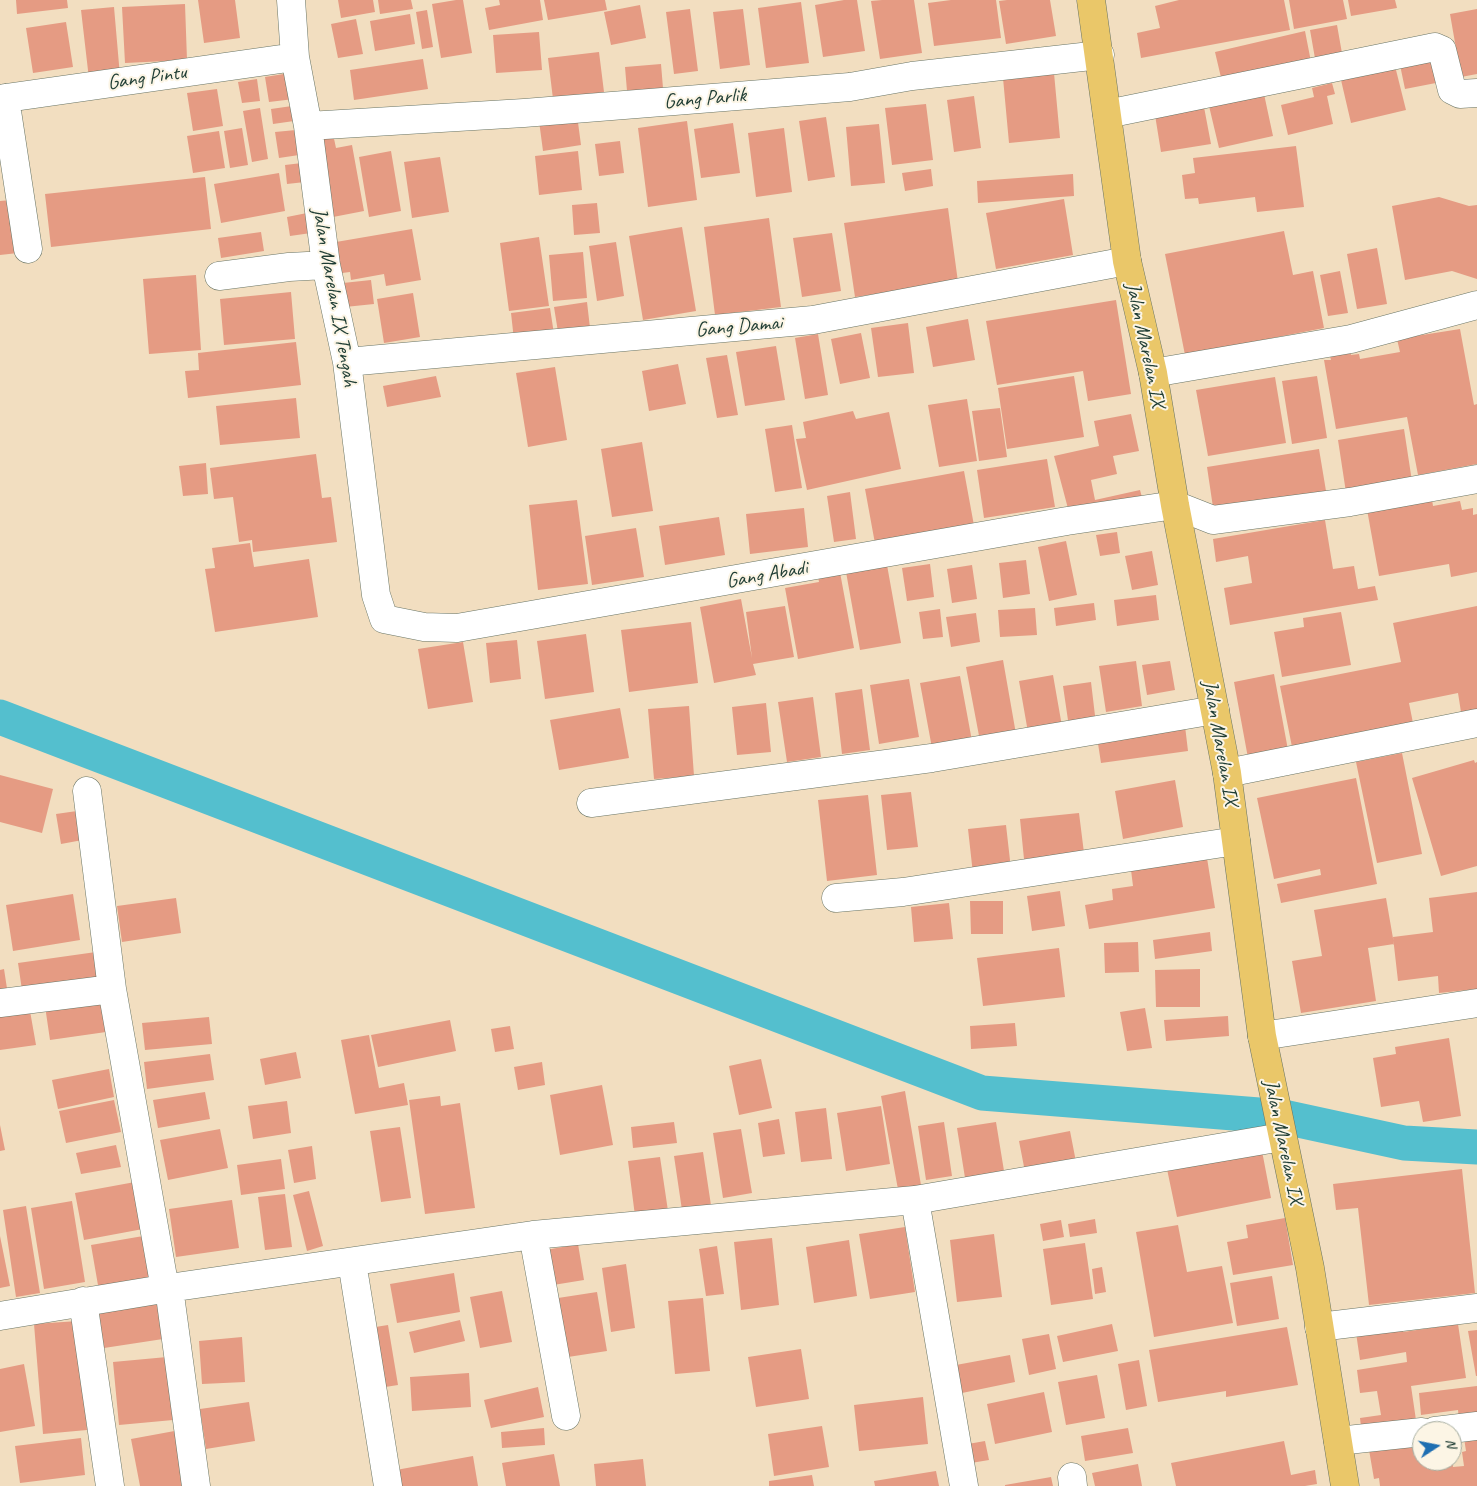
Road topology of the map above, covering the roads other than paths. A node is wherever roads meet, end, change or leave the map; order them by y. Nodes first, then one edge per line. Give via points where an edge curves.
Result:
1 (291, 0) edge
2 (1091, 0) edge
3 (1100, 55) junction
4 (295, 57) junction
5 (1477, 93) edge
6 (3, 98) edge
7 (1107, 114) junction
8 (308, 126) junction
9 (28, 249) dead end
10 (1127, 261) junction
11 (326, 265) junction
12 (219, 276) dead end
13 (1477, 305) edge
14 (346, 362) junction
15 (1153, 373) junction
16 (1477, 479) edge
17 (1175, 505) junction
18 (376, 595) joint
19 (1215, 710) junction
20 (1477, 723) edge
21 (1227, 773) junction
22 (87, 791) dead end
23 (591, 803) dead end
24 (1236, 841) junction
25 (836, 898) dead end
26 (112, 989) junction
27 (0, 1003) edge
28 (1477, 1003) edge
29 (1262, 1036) junction
30 (1281, 1131) junction
31 (915, 1200) junction
32 (533, 1235) junction
33 (352, 1262) junction
34 (167, 1288) junction
35 (83, 1301) junction
36 (1477, 1308) edge
37 (0, 1316) edge
38 (1319, 1327) junction
39 (566, 1416) dead end
40 (1477, 1426) edge
41 (1462, 1428) edge
42 (1412, 1433) edge
43 (1338, 1441) junction
44 (110, 1486) edge
45 (196, 1486) edge
46 (388, 1486) edge
47 (964, 1486) edge
48 (1345, 1486) edge

1 - 4 street, Jalan Marelan IX Tengah
2 - 3 main road, Jalan Marelan IX
3 - 7 main road, Jalan Marelan IX
3 - 8 street, Gang Parlik via 912,76 850,87 524,113
4 - 6 street, Gang Pintu
4 - 8 street, Jalan Marelan IX Tengah
5 - 7 street via 1460,94 1452,90 1442,50 1434,48
6 - 9 street
7 - 10 main road, Jalan Marelan IX
8 - 11 street, Jalan Marelan IX Tengah
10 - 14 street, Gang Damai via 813,320
10 - 15 main road, Jalan Marelan IX
11 - 12 street
11 - 14 street, Jalan Marelan IX Tengah
13 - 15 street via 1351,340
14 - 18 street, Jalan Marelan IX Tengah
15 - 17 main road, Jalan Marelan IX
16 - 17 street via 1350,502 1213,520
17 - 18 street, Gang Abadi via 457,628 424,628 384,619
17 - 19 main road, Jalan Marelan IX
19 - 21 main road, Jalan Marelan IX
19 - 23 street via 932,758
20 - 21 street
21 - 24 main road, Jalan Marelan IX
22 - 26 street
24 - 25 street via 903,892
24 - 29 main road, Jalan Marelan IX
26 - 27 street
26 - 34 street
28 - 29 street
29 - 30 main road, Jalan Marelan IX
30 - 31 street
30 - 38 main road, Jalan Marelan IX
31 - 32 street
31 - 47 street
32 - 33 street
32 - 39 street
33 - 34 street
33 - 46 street
34 - 35 street
34 - 45 street
35 - 37 street
35 - 44 street
36 - 38 street
38 - 43 main road, Jalan Marelan IX
40 - 41 street
42 - 43 street
43 - 48 main road, Jalan Marelan IX

